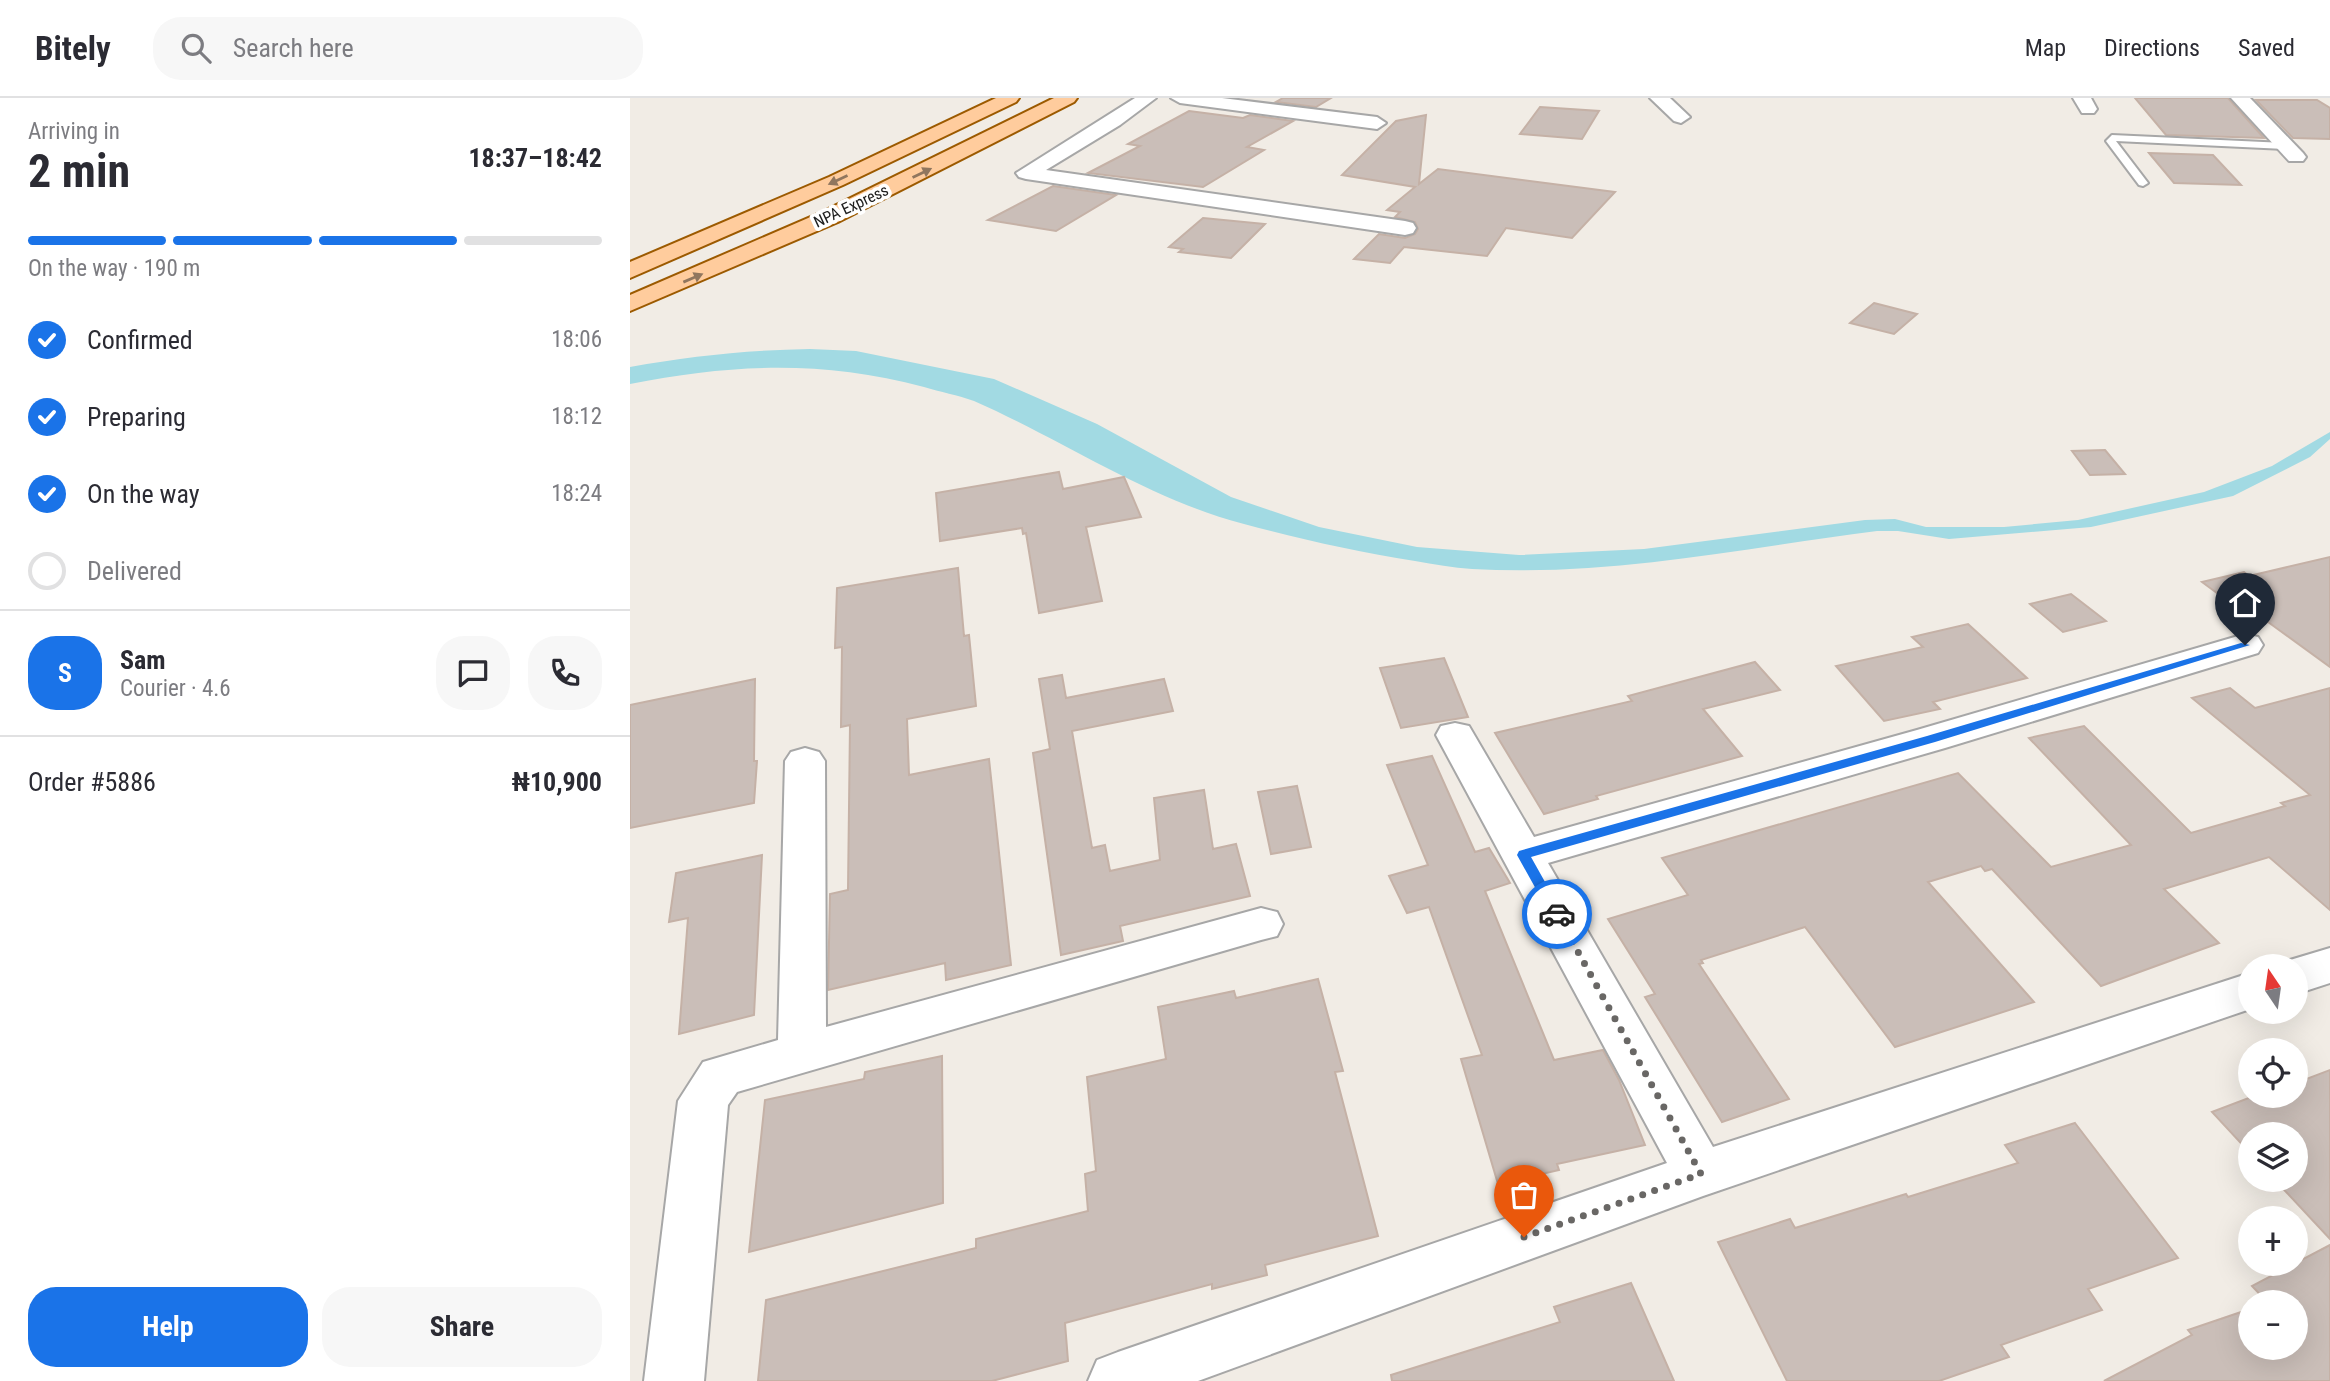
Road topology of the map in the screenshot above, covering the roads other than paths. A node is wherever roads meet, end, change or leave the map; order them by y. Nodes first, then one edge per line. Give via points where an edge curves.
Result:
1 (1010, 98) edge
2 (1068, 98) edge
3 (1147, 98) edge
4 (1180, 98) edge
5 (1659, 98) edge
6 (2240, 98) edge
7 (1681, 117) dead end
8 (1377, 123) dead end
9 (2290, 151) joint
10 (2143, 183) dead end
11 (1405, 228) dead end
12 (630, 271) edge
13 (630, 304) edge
14 (2245, 645) dead end
15 (1455, 736) dead end
16 (805, 761) dead end
17 (1524, 855) junction
18 (1261, 924) dead end
19 (2330, 965) edge
20 (2308, 972) edge
21 (2238, 995) edge
22 (802, 1052) junction
23 (1701, 1174) junction
24 (674, 1381) edge
25 (1118, 1381) edge

1 -> 12 main road, NPA Express
13 -> 2 main road, NPA Express via 830,217
3 - 11 street via 1026,173
4 - 8 street
5 - 7 street
6 - 9 street
9 - 10 lane via 2112,138
14 - 17 street
15 - 17 street
16 - 22 street
17 - 23 street
18 - 22 street
19 - 20 street
21 - 23 street
22 - 24 street via 720,1076 703,1101
23 - 25 street

